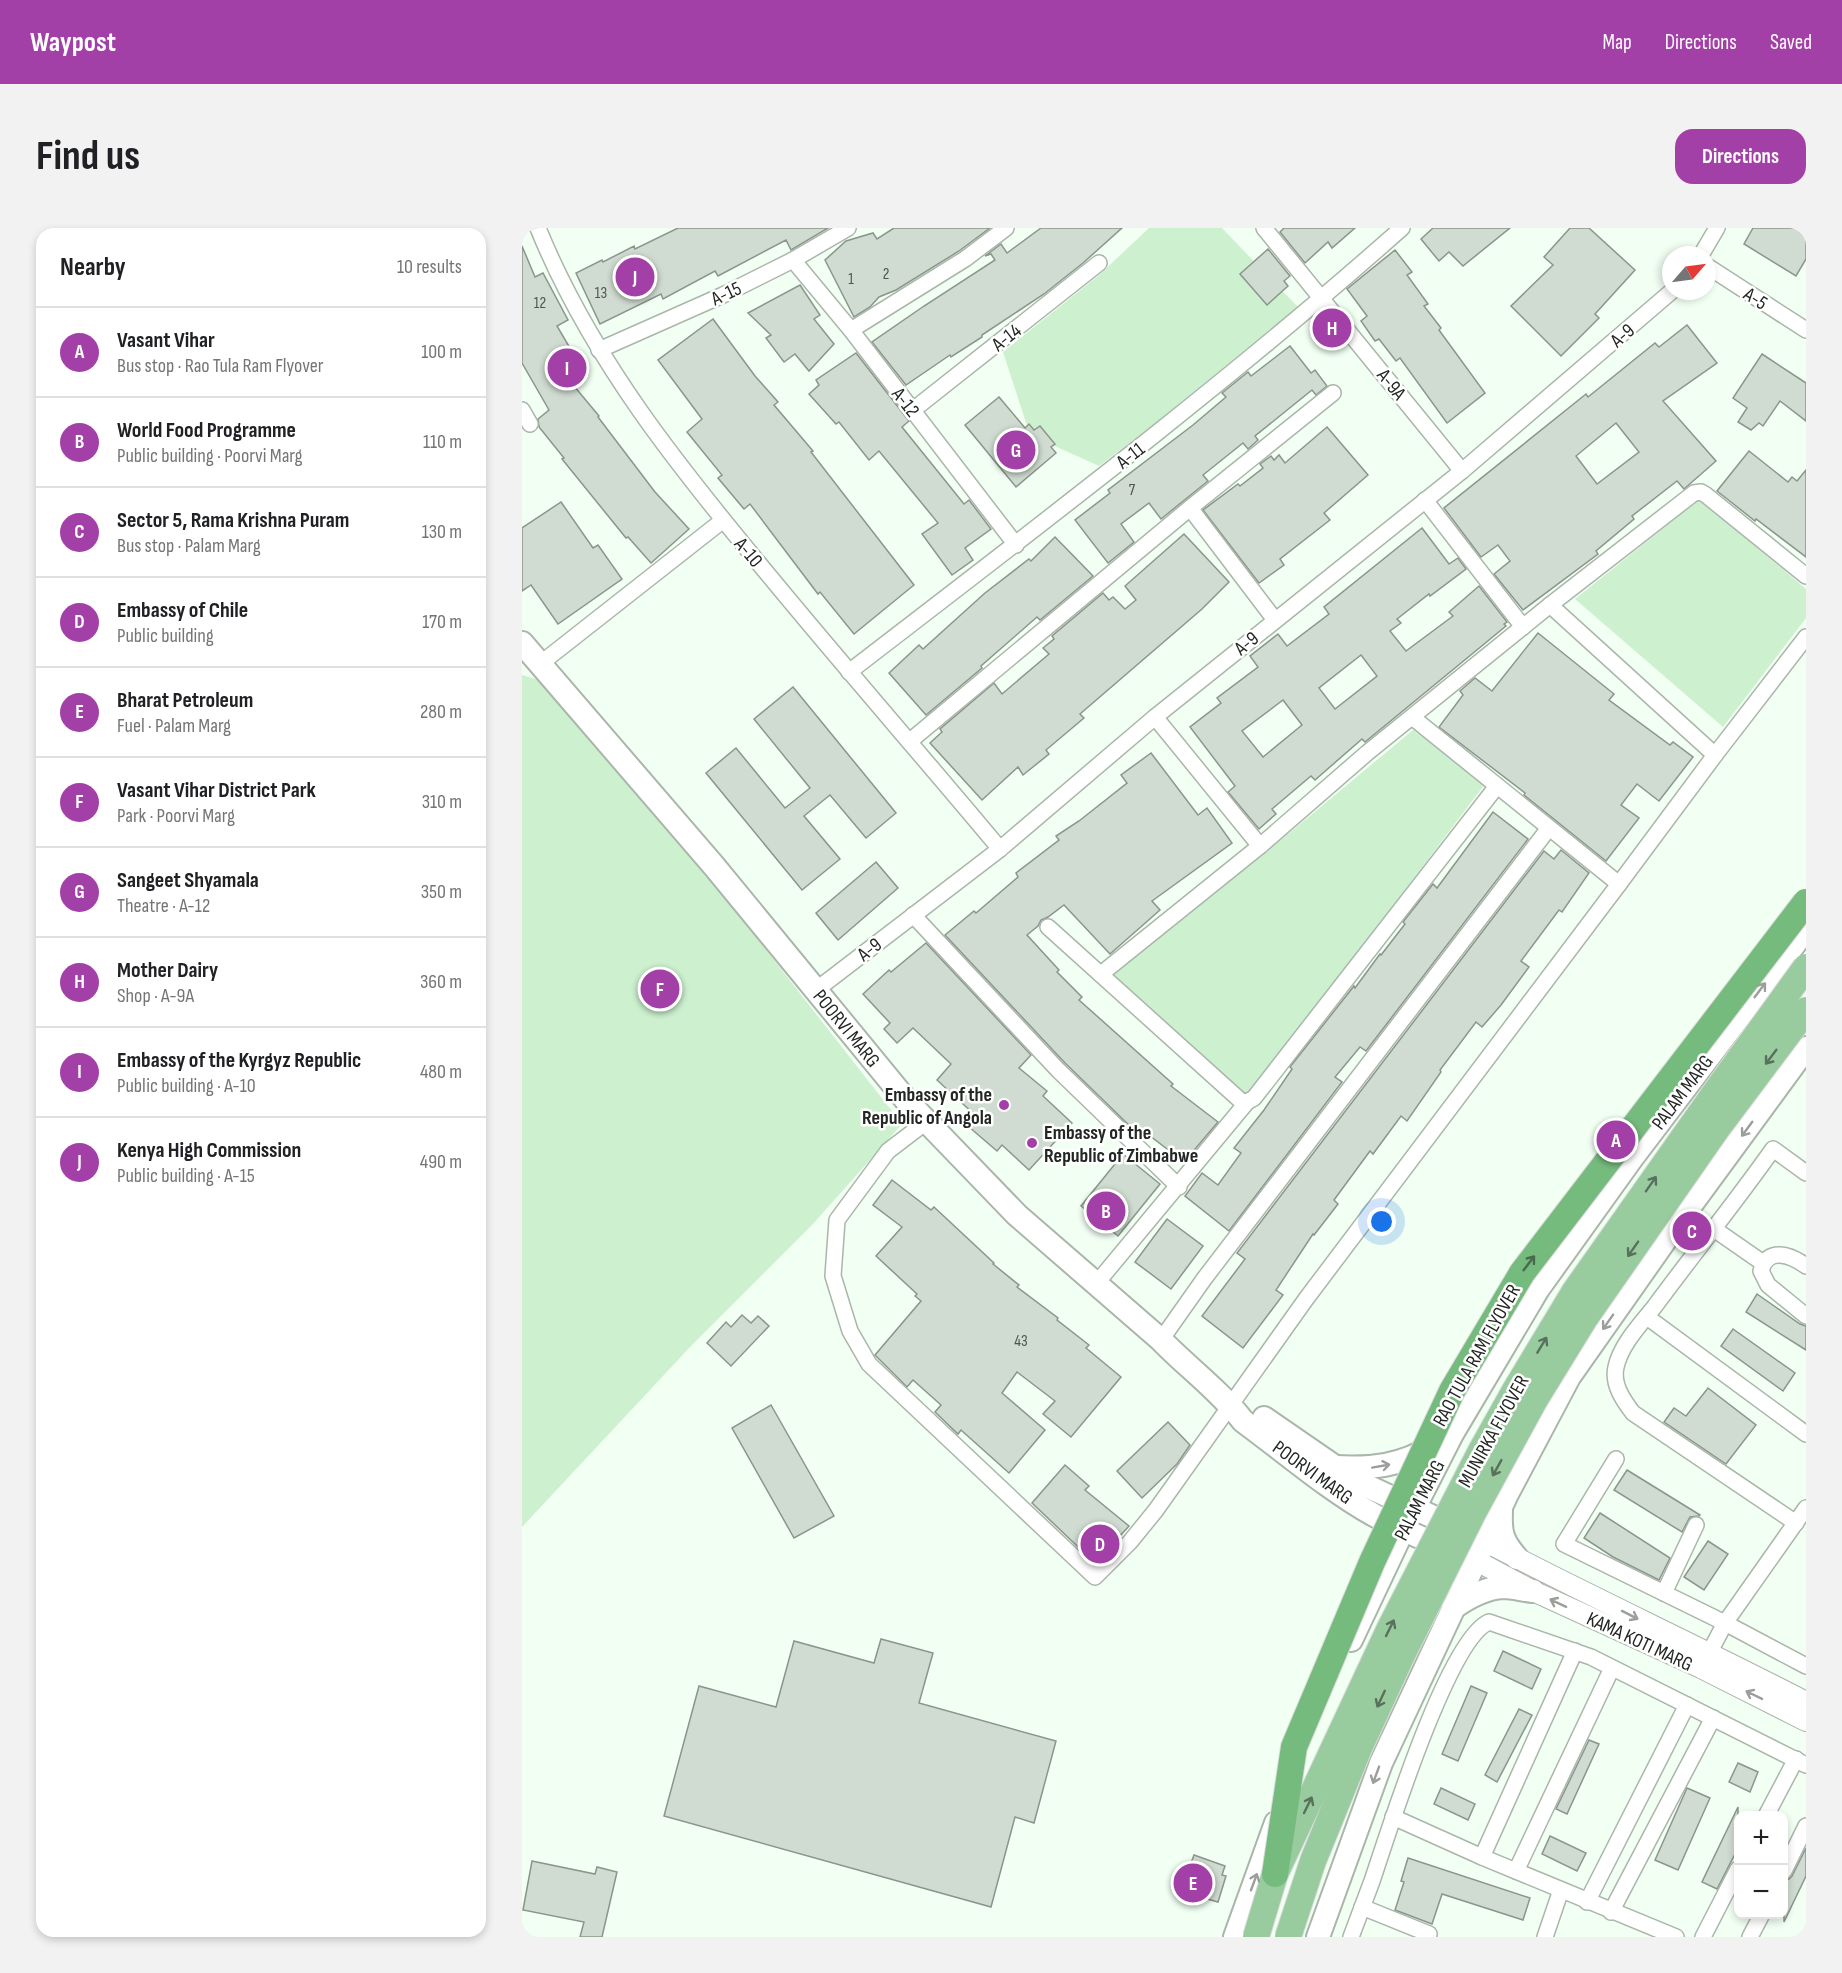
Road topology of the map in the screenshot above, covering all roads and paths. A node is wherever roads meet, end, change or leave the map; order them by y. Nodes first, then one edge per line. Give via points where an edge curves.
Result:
1 (538, 228) edge
2 (848, 228) edge
3 (1006, 228) edge
4 (1264, 228) edge
5 (1402, 228) edge
6 (1716, 228) edge
7 (1706, 246) edge
8 (793, 260) junction
9 (1099, 263) dead end
10 (1716, 272) edge
11 (1322, 297) junction
12 (1662, 300) edge
13 (851, 330) junction
14 (1806, 330) edge
15 (599, 350) junction
16 (1334, 393) dead end
17 (522, 410) edge
18 (913, 410) junction
19 (530, 424) dead end
20 (1462, 471) junction
21 (1425, 500) junction
22 (1190, 508) junction
23 (722, 521) junction
24 (1016, 545) junction
25 (1806, 576) edge
26 (1550, 605) junction
27 (1275, 620) junction
28 (1523, 627) junction
29 (1806, 637) edge
30 (522, 643) edge
31 (540, 663) junction
32 (849, 672) junction
33 (1155, 717) junction
34 (1412, 717) junction
35 (910, 741) junction
36 (1715, 755) junction
37 (1497, 786) junction
38 (1549, 828) junction
39 (1260, 846) junction
40 (1000, 849) junction
41 (1620, 884) junction
42 (1806, 902) edge
43 (913, 915) junction
44 (1048, 927) dead end
45 (1806, 929) edge
46 (1806, 967) edge
47 (1101, 974) junction
48 (816, 990) junction
49 (1806, 1010) edge
50 (1806, 1048) edge
51 (1247, 1102) junction
52 (926, 1122) junction
53 (1806, 1173) edge
54 (1179, 1187) junction
55 (1714, 1229) junction
56 (1763, 1263) junction
57 (1806, 1266) edge
58 (1096, 1284) junction
59 (1806, 1316) edge
60 (1647, 1317) junction
61 (1161, 1340) junction
62 (1480, 1387) junction
63 (1231, 1405) junction
64 (1545, 1424) junction
65 (1452, 1434) junction
66 (1806, 1434) edge
67 (1616, 1460) dead end
68 (1335, 1467) junction
69 (1502, 1506) junction
70 (1413, 1508) junction
71 (1806, 1508) edge
72 (1796, 1523) junction
73 (1696, 1525) dead end
74 (1403, 1530) junction
75 (1480, 1551) junction
76 (1517, 1558) junction
77 (1533, 1591) junction
78 (1664, 1593) junction
79 (1453, 1608) junction
80 (1725, 1623) junction
81 (1575, 1651) junction
82 (1706, 1660) junction
83 (1806, 1666) edge
84 (1612, 1668) junction
85 (1806, 1702) edge
86 (1687, 1705) junction
87 (1713, 1718) junction
88 (1806, 1721) edge
89 (1801, 1762) edge
90 (1770, 1811) edge
91 (1393, 1817) junction
92 (1806, 1826) edge
93 (1482, 1857) junction
94 (1787, 1865) edge
95 (1516, 1871) junction
96 (1275, 1874) junction
97 (1734, 1877) edge
98 (1561, 1890) junction
99 (1587, 1902) junction
100 (1362, 1907) junction
101 (1611, 1912) junction
102 (1759, 1919) edge
103 (1235, 1937) edge
104 (1256, 1937) edge
105 (1288, 1937) edge
106 (1318, 1937) edge
107 (1351, 1937) edge
108 (1428, 1937) edge
109 (1545, 1937) edge
110 (1676, 1937) edge
111 (1703, 1937) edge
112 (1750, 1937) edge

1 - 15 street, A-10 via 551,261
2 - 8 street, A-15
3 - 13 street via 965,259
4 - 11 street, A-9A
5 - 11 street, A-11
6 - 7 street
8 - 13 street, A-12
8 - 15 street, A-15
9 - 18 street, A-14
10 - 14 street, A-5
11 - 20 street, A-9A
11 - 24 street, A-11
12 - 20 street, A-9
13 - 18 street, A-12
15 - 23 street, A-10 via 629,397
16 - 22 street
17 - 19 street
18 - 24 street, A-12
20 - 21 street, A-9
21 - 27 street, A-9
21 - 28 street
22 - 27 street
22 - 35 street
23 - 31 street
23 - 32 street, A-10
24 - 32 street, A-11
25 - 26 street via 1706,495 1697,492
26 - 28 street
26 - 36 street
27 - 33 street, A-9
28 - 34 street
29 - 36 street
30 - 31 main road, POORVI MARG
31 - 48 main road, POORVI MARG
32 - 35 street, A-10
33 - 39 street
33 - 40 street, A-9
34 - 37 street
34 - 39 street
35 - 40 street, A-10
36 - 41 street
37 - 38 street
37 - 51 street via 1254,1098
38 - 41 street
38 - 61 street
39 - 47 street
40 - 43 street, A-9
41 - 63 street via 1313,1289
96 -> 42 highway, RAO TULA RAM FLYOVER, bridge via 1294,1747 1372,1562 1452,1391 1522,1273
43 - 48 street, A-9
43 - 54 street via 1058,1071
44 - 47 street
62 -> 45 main road, PALAM MARG via 1538,1289
96 -> 46 main road, MUNIRKA FLYOVER, bridge via 1389,1630 1514,1392 1575,1291
47 - 51 street via 1241,1101
48 - 52 main road, POORVI MARG
49 -> 105 main road, MUNIRKA FLYOVER, bridge via 1716,1130 1592,1308 1534,1401 1401,1656 1313,1861
50 -> 64 main road via 1576,1368
51 - 54 street
52 - 58 main road, POORVI MARG via 1017,1215
52 - 63 street via 888,1151 837,1220 833,1276 850,1331 868,1364 1095,1577 1144,1526
53 - 55 street via 1773,1149
54 - 58 street
55 - 56 street
55 - 60 street
56 - 57 street via 1781,1254
56 - 59 street via 1761,1271 1768,1286
58 - 61 main road, POORVI MARG
60 - 66 street
60 - 72 street via 1619,1356 1615,1370 1622,1398 1633,1413
61 - 63 main road, POORVI MARG
62 - 64 main road via 1479,1409 1501,1432 1527,1437
62 - 65 main road, PALAM MARG
63 - 68 main road, POORVI MARG via 1252,1410
63 - 74 main road, POORVI MARG via 1243,1421 1345,1496
64 - 69 main road
68 -> 65 main road via 1379,1467 1404,1461
65 - 70 main road, PALAM MARG
67 - 78 street via 1564,1544
68 - 70 main road, POORVI MARG
69 - 75 main road
69 - 76 main road via 1503,1538
70 - 74 main road, PALAM MARG
70 - 75 main road, POORVI MARG
71 - 72 street
72 - 80 street
73 - 78 street
74 - 75 main road, POORVI MARG
103 -> 74 main road, PALAM MARG via 1309,1729
75 - 76 street, KAMA KOTI MARG
75 - 77 street, KAMA KOTI MARG
75 - 79 main road
76 -> 82 street, KAMA KOTI MARG via 1651,1626
77 - 79 main road via 1503,1587 1463,1600
82 -> 77 street, KAMA KOTI MARG
78 - 80 street
79 -> 106 main road via 1381,1763
80 - 82 street
80 - 83 street
81 - 84 street
81 - 91 street via 1491,1622 1482,1626 1451,1673
81 - 93 street
82 - 85 street, KAMA KOTI MARG
88 -> 82 street, KAMA KOTI MARG
84 - 86 street
84 - 95 street
86 - 87 street
86 - 99 street
87 - 89 street
87 - 101 street
89 - 90 street
91 - 93 street
91 - 100 street
92 - 94 street
93 - 95 street
95 - 98 street
96 - 104 main road, MUNIRKA FLYOVER, bridge
97 - 111 street
98 - 99 street
98 - 109 street
99 - 101 street
100 - 107 street
100 - 108 street via 1429,1934
101 - 110 street
102 - 112 street

